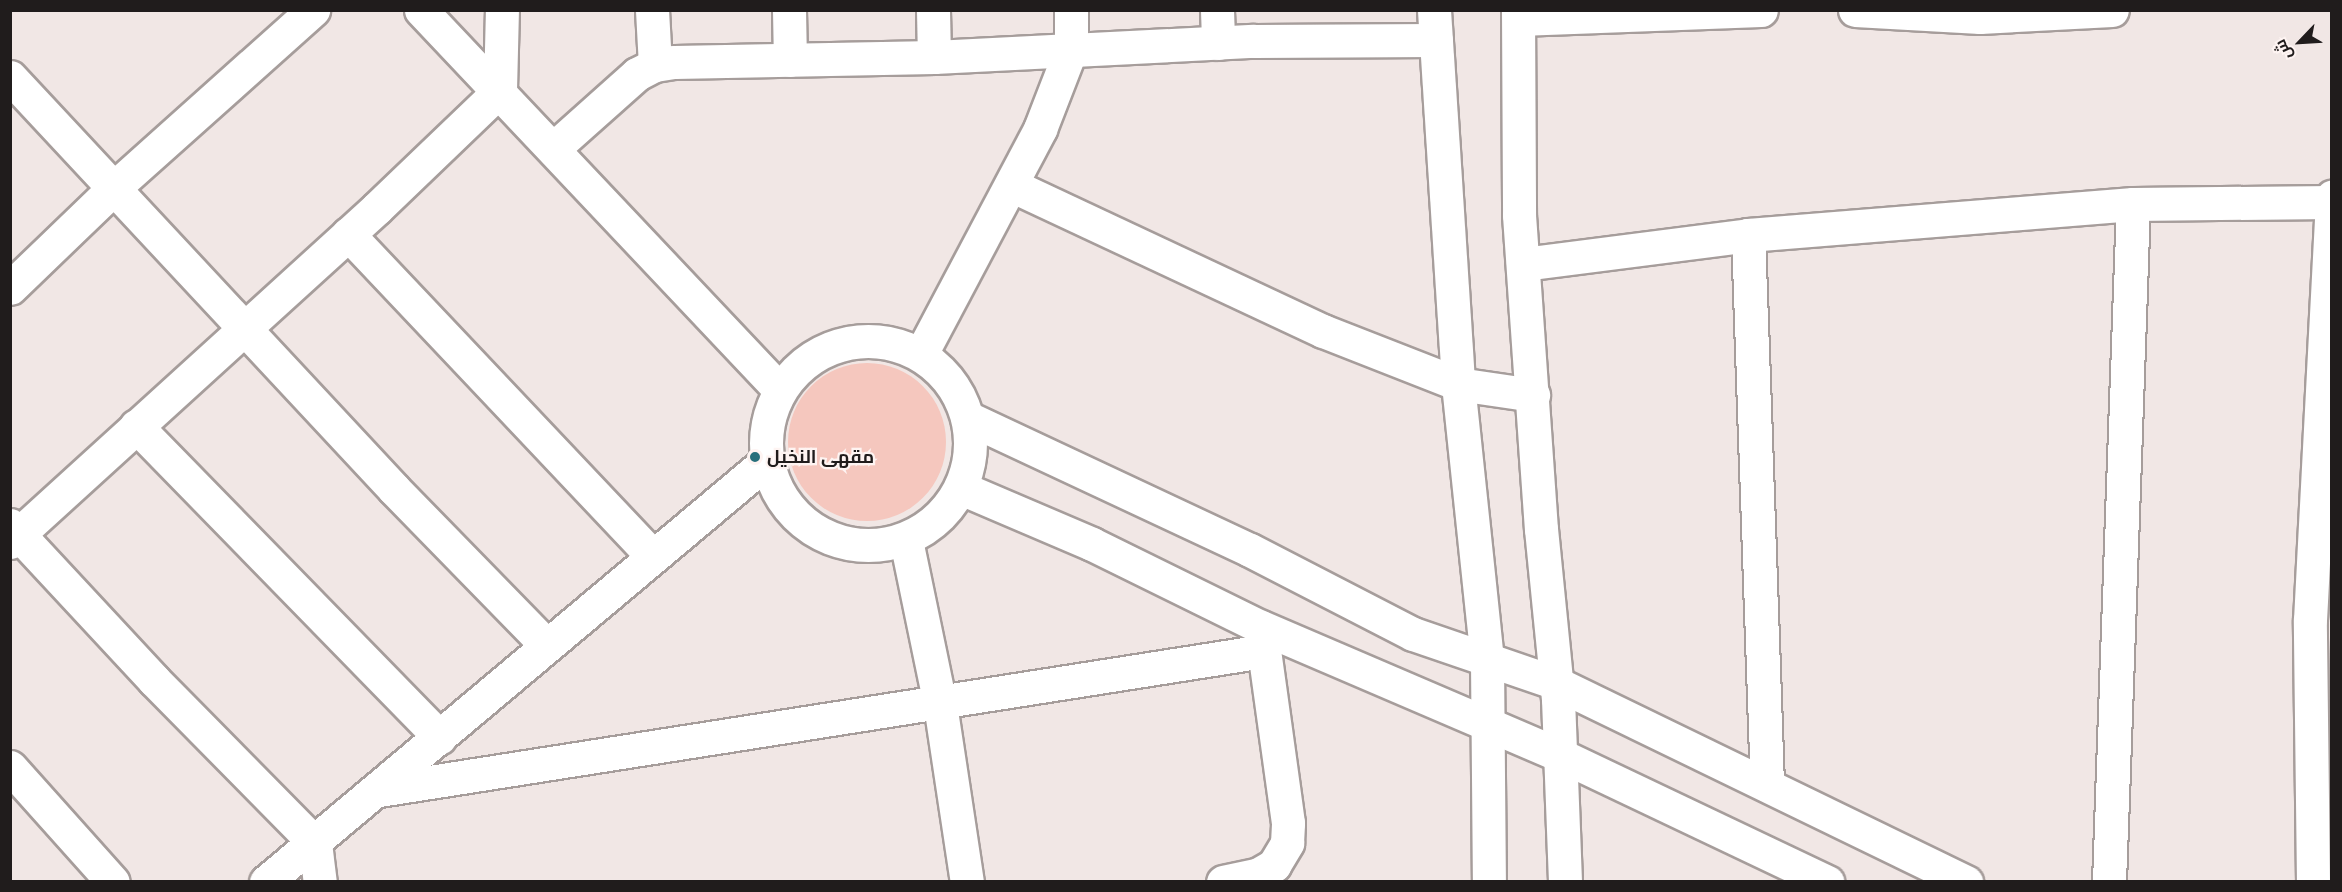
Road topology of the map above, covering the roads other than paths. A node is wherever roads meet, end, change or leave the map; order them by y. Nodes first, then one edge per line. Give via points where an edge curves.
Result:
1 (313, 10) edge
2 (421, 10) edge
3 (502, 10) edge
4 (652, 10) edge
5 (789, 10) edge
6 (933, 10) edge
7 (1071, 10) edge
8 (1217, 10) edge
9 (1761, 10) edge
10 (1856, 10) edge
11 (2112, 10) edge
12 (1682, 12) edge
13 (1979, 14) edge
14 (1518, 15) edge
15 (1435, 25) edge
16 (1218, 43) junction
17 (1071, 49) junction
18 (934, 57) junction
19 (790, 60) junction
20 (655, 65) junction
21 (10, 77) edge
22 (500, 90) junction
23 (554, 148) junction
24 (1011, 185) junction
25 (115, 187) junction
26 (2331, 200) edge
27 (2133, 204) junction
28 (348, 234) junction
29 (1748, 235) junction
30 (1523, 264) junction
31 (10, 288) edge
32 (243, 329) junction
33 (921, 354) junction
34 (1458, 384) junction
35 (779, 388) junction
36 (1533, 394) junction
37 (968, 418) junction
38 (136, 426) junction
39 (766, 462) junction
40 (961, 488) junction
41 (13, 533) edge
42 (906, 540) junction
43 (652, 556) junction
44 (1413, 634) junction
45 (1262, 639) junction
46 (546, 645) junction
47 (1487, 661) junction
48 (1556, 682) junction
49 (1409, 688) junction
50 (940, 704) junction
51 (2320, 719) edge
52 (1489, 724) junction
53 (440, 737) junction
54 (1560, 755) junction
55 (10, 767) edge
56 (1767, 785) junction
57 (380, 790) junction
58 (315, 843) junction
59 (113, 882) edge
60 (266, 882) edge
61 (320, 882) edge
62 (967, 882) edge
63 (1223, 882) edge
64 (1490, 882) edge
65 (1565, 882) edge
66 (1827, 882) edge
67 (1966, 882) edge
68 (2109, 882) edge
69 (2313, 882) edge

1 - 25 street
2 - 22 street
3 - 22 street
4 - 20 street
5 - 19 street
6 - 18 street
7 - 17 street
8 - 16 street
9 - 12 street
10 - 13 street
11 - 13 street
12 - 14 street
14 - 30 street via 1519,215
15 - 16 street
15 - 34 street
16 - 17 street
17 - 18 street
17 - 24 street via 1040,129
18 - 19 street
19 - 20 street
20 - 23 street via 617,89
21 - 25 street
22 - 23 street
22 - 28 street
23 - 35 street
24 - 33 street
24 - 34 street via 1323,331
25 - 31 street
25 - 32 street
26 - 27 street
26 - 51 street via 2310,620
27 - 29 street
27 - 68 street
28 - 32 street
28 - 43 street
29 - 30 street
29 - 56 street
30 - 36 street
32 - 38 street
32 - 46 street
33 - 35 street via 883,340 843,342 806,359
33 - 37 street via 951,381
34 - 36 street
34 - 47 street
35 - 39 street via 766,424
36 - 48 street
37 - 40 street via 971,454
37 - 44 street via 1250,550
38 - 41 street
38 - 53 street
39 - 42 street via 784,503 818,534 861,546
39 - 43 street
40 - 42 street via 938,519
40 - 45 street via 1092,544
41 - 58 street
42 - 50 street
43 - 46 street
44 - 47 street
44 - 49 street
45 - 49 street
45 - 50 street
45 - 63 street via 1288,823 1287,843 1274,865 1257,875
46 - 53 street
47 - 48 street
47 - 52 street
48 - 54 street
48 - 56 street
49 - 52 street
50 - 57 street
50 - 62 street
51 - 69 street
52 - 54 street
52 - 64 street
53 - 57 street
54 - 65 street
54 - 66 street
55 - 59 street
56 - 67 street
57 - 58 street
58 - 60 street
58 - 61 street

